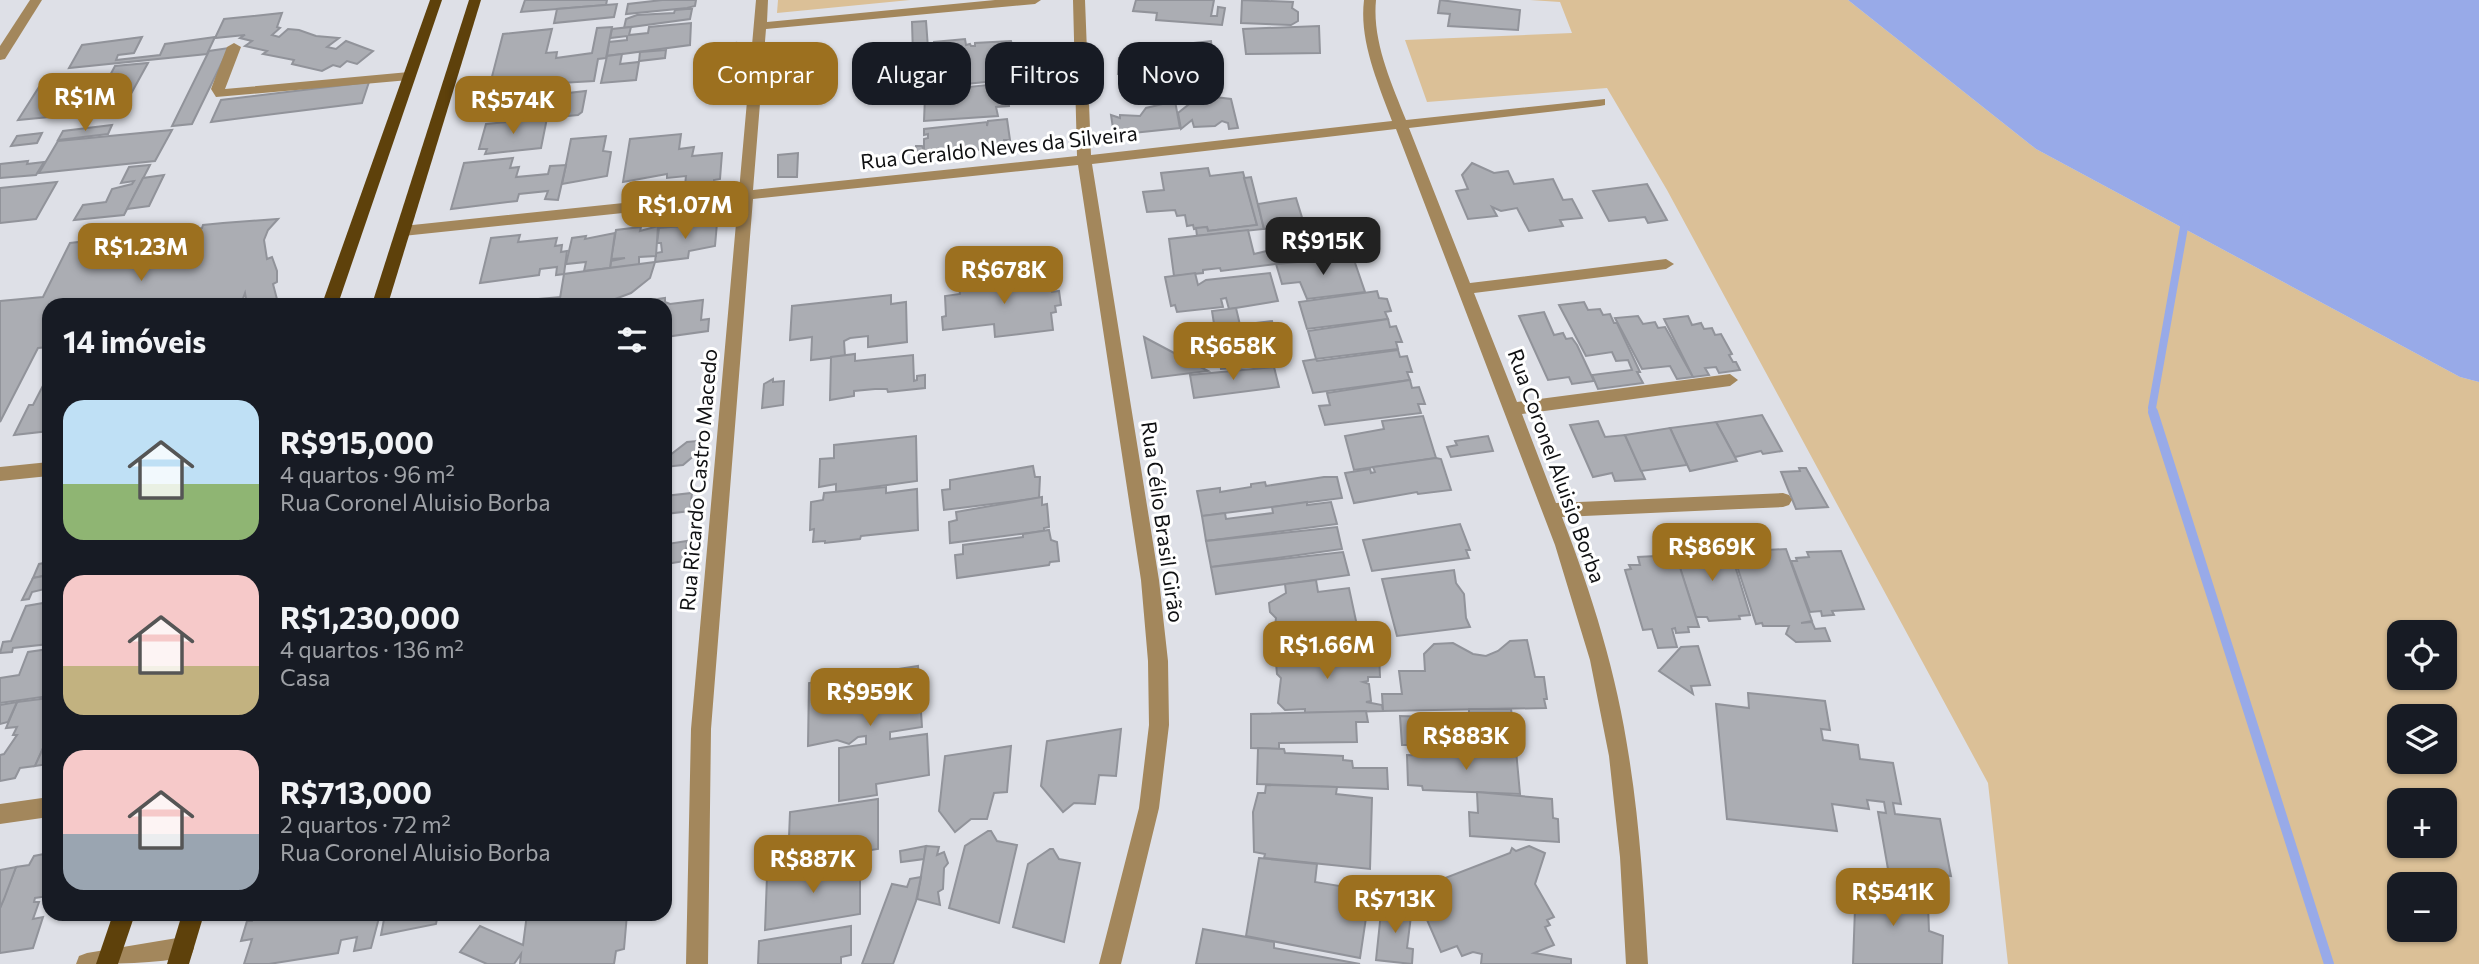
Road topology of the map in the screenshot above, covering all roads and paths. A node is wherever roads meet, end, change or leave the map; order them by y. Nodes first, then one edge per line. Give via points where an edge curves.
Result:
1 (36, 0) edge
2 (436, 0) edge
3 (475, 0) edge
4 (762, 0) edge
5 (1035, 0) edge
6 (1079, 0) edge
7 (1370, 0) edge
8 (760, 26) junction
9 (234, 47) dead end
10 (0, 55) edge
11 (409, 76) junction
12 (1600, 102) dead end
13 (1400, 125) junction
14 (1084, 160) junction
15 (747, 196) junction
16 (403, 231) junction
17 (1666, 264) dead end
18 (1464, 289) junction
19 (332, 298) edge
20 (382, 298) edge
21 (1730, 380) dead end
22 (1511, 409) junction
23 (42, 470) edge
24 (0, 474) edge
25 (1783, 500) dead end
26 (1551, 510) junction
27 (42, 808) edge
28 (0, 814) edge
29 (121, 921) edge
30 (191, 921) edge
31 (180, 956) edge
32 (101, 963) edge
33 (697, 964) edge
34 (1110, 964) edge
35 (1637, 964) edge

1 - 10 street
2 - 11 main road
3 - 16 main road
4 - 8 street, Rua Ricardo Castro Macedo
5 - 8 street
6 - 14 street, Rua Célio Brasil Girão
7 - 13 street, Rua Coronel Aluisio Borba via 1378,66
8 - 15 street, Rua Ricardo Castro Macedo
9 - 11 street via 218,89 221,94
11 - 19 main road
12 - 13 street, Rua Geraldo Neves da Silveira
13 - 14 street, Rua Geraldo Neves da Silveira
13 - 18 street, Rua Coronel Aluisio Borba
14 - 15 street, Rua Geraldo Neves da Silveira
14 - 34 street, Rua Célio Brasil Girão via 1150,580 1158,661 1159,725 1149,808
15 - 16 street, Rua Geraldo Neves da Silveira
15 - 33 street, Rua Ricardo Castro Macedo via 701,729
16 - 20 main road
17 - 18 street
18 - 22 street, Rua Coronel Aluisio Borba
21 - 22 street
22 - 26 street, Rua Coronel Aluisio Borba
23 - 24 street
25 - 26 street
26 - 35 street, Rua Coronel Aluisio Borba via 1600,660 1619,756
27 - 28 street
29 - 32 main road
30 - 31 main road
31 - 32 street

